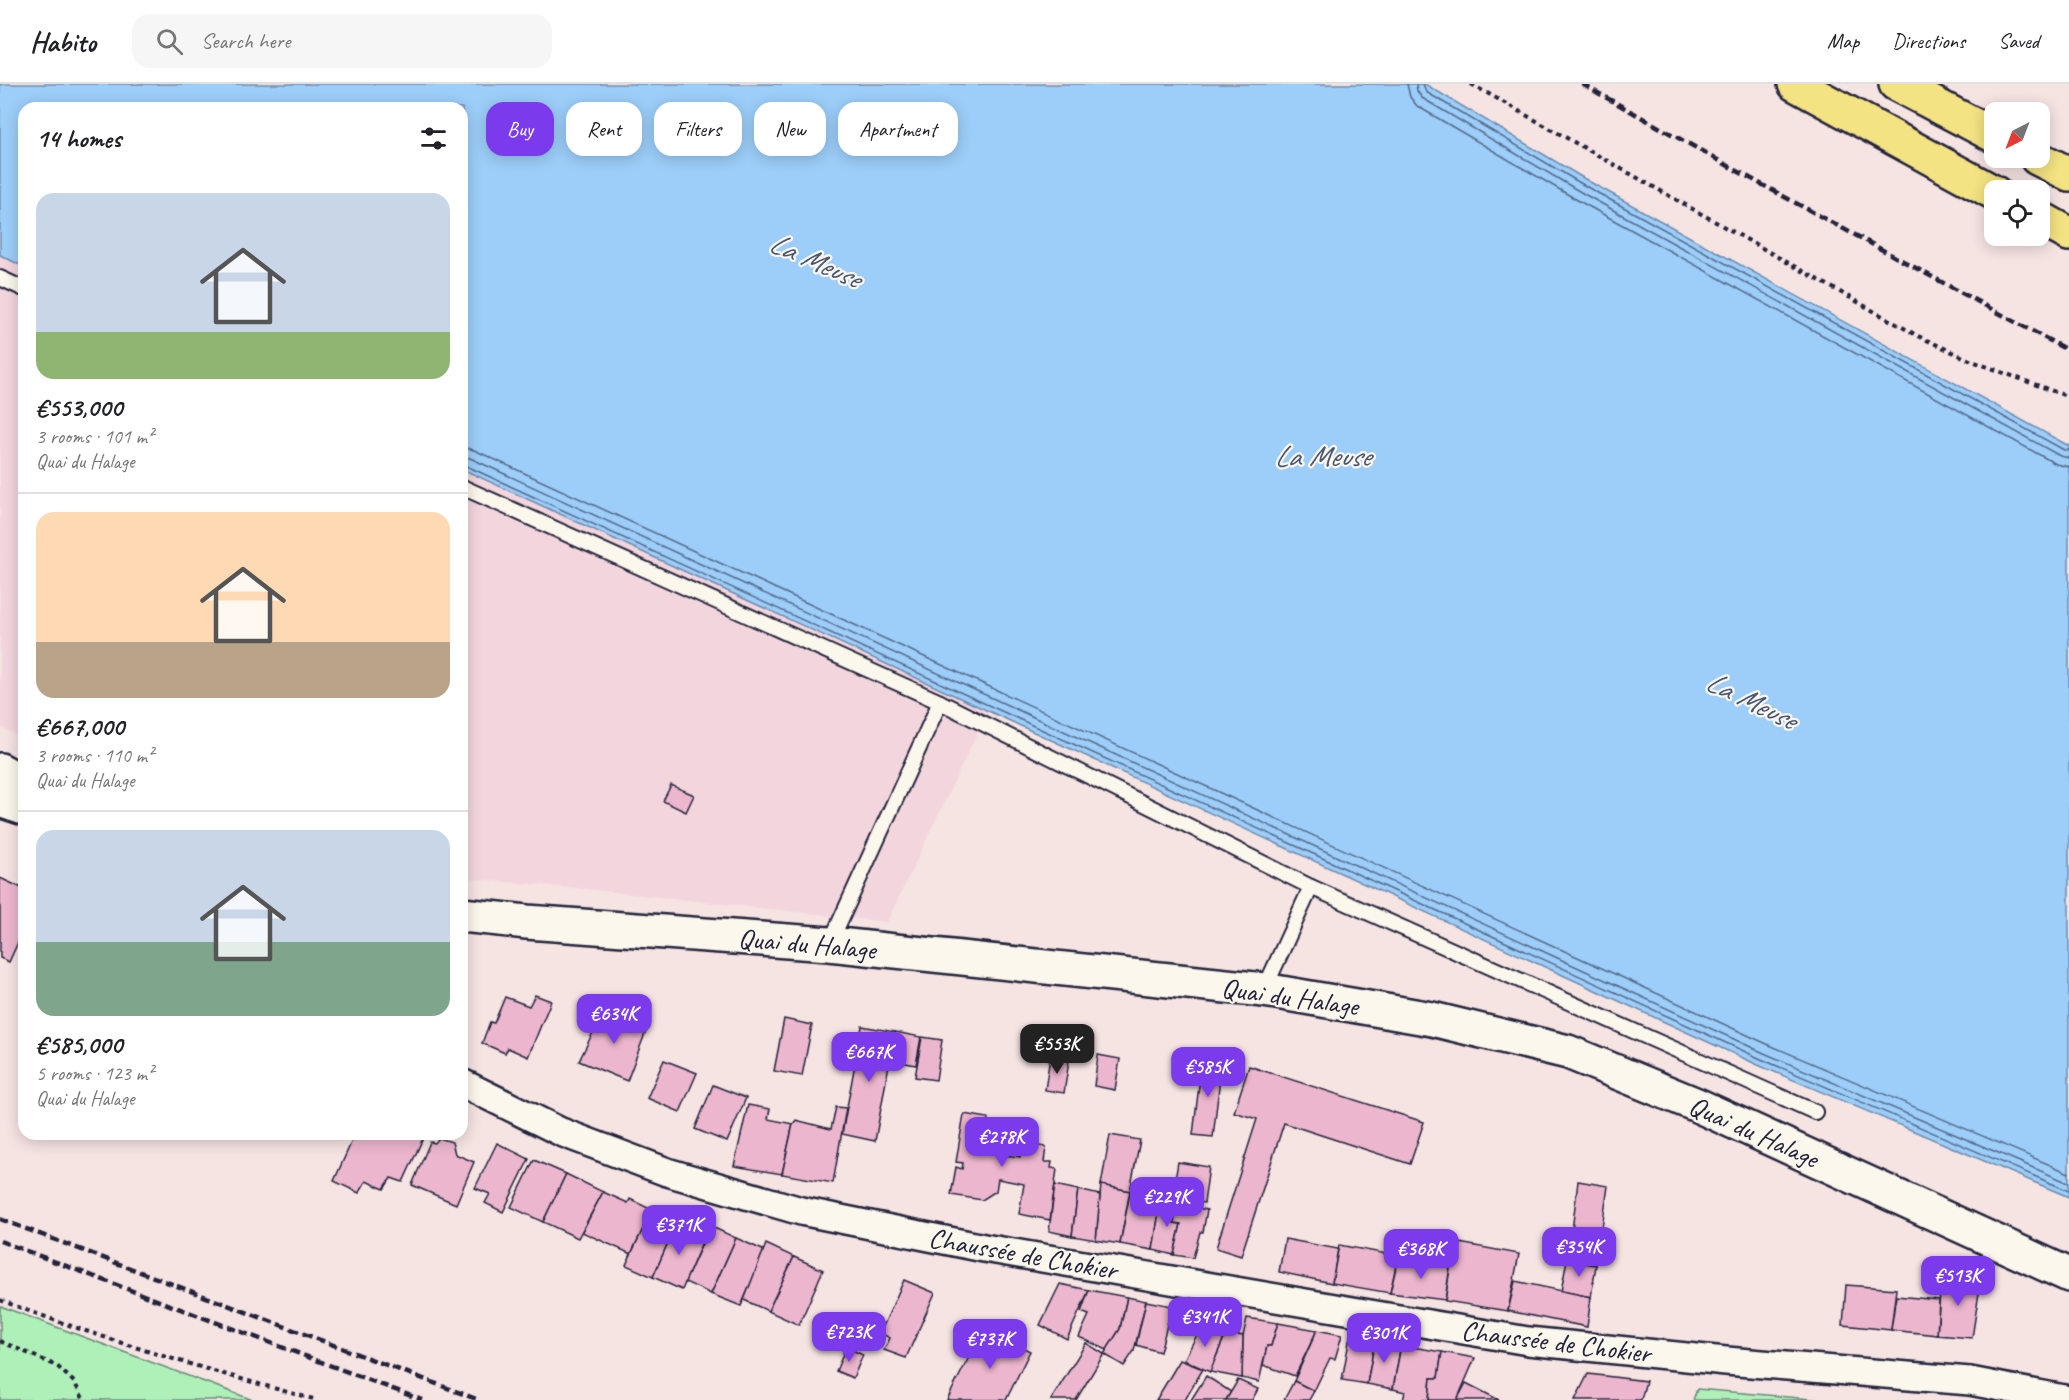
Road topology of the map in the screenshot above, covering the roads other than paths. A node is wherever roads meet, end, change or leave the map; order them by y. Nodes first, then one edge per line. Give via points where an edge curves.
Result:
1 (1795, 84) edge
2 (1896, 84) edge
3 (1984, 130) edge
4 (2050, 164) edge
5 (2069, 174) edge
6 (1984, 187) edge
7 (2050, 224) edge
8 (2069, 234) edge
9 (0, 278) edge
10 (18, 286) edge
11 (468, 490) edge
12 (940, 702) junction
13 (0, 770) edge
14 (18, 780) edge
15 (0, 800) edge
16 (18, 806) edge
17 (1311, 887) junction
18 (468, 916) edge
19 (830, 944) junction
20 (1264, 990) junction
21 (468, 1086) edge
22 (1815, 1113) dead end
23 (2069, 1275) edge
24 (2069, 1400) edge

1 - 6 highway
2 - 3 highway
4 - 5 highway
7 - 8 highway
9 - 10 lane
11 - 12 lane
12 - 17 lane
12 - 19 lane
13 - 14 main road
15 - 16 main road
17 - 20 lane
17 - 22 lane
18 - 19 main road, Quai du Halage
19 - 20 main road, Quai du Halage
20 - 23 main road, Quai du Halage via 1432,1018 1568,1052 1697,1104
21 - 24 street, Chaussée de Chokier via 561,1132 667,1172 801,1211 973,1245 1528,1341 1970,1381

